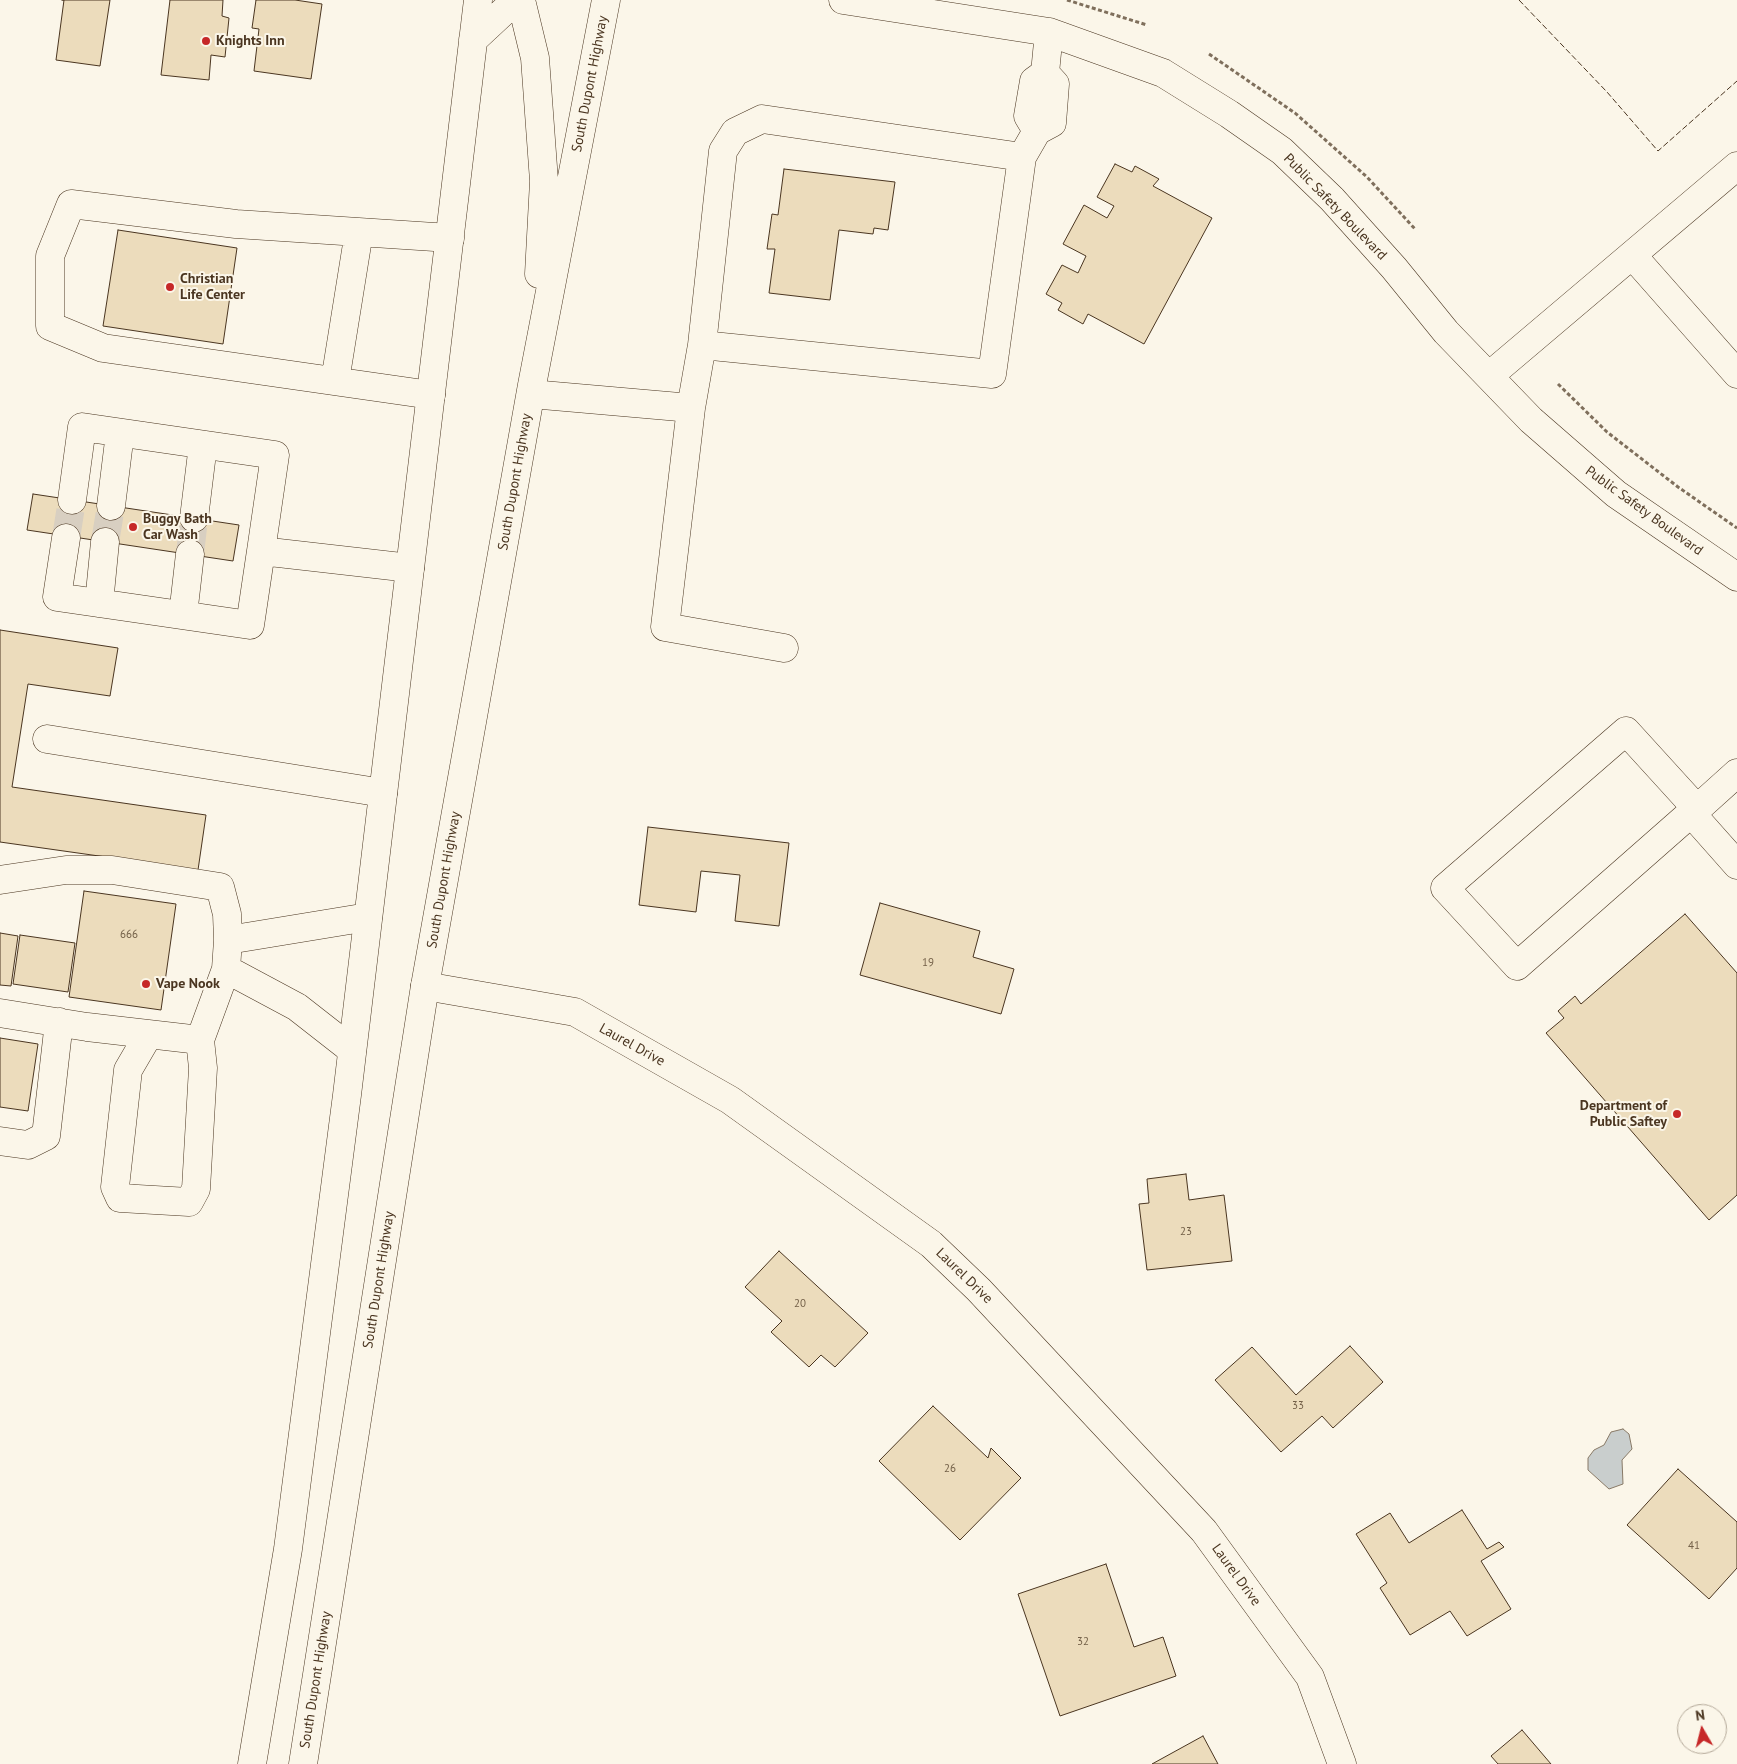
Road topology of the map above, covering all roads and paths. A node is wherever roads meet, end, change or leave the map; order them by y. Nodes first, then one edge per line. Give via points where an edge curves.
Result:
1 (478, 0) edge
2 (516, 0) edge
3 (521, 0) edge
4 (606, 0) edge
5 (842, 0) edge
6 (1067, 0) edge
7 (1146, 25) dead end
8 (1049, 32) junction
9 (473, 40) junction
10 (1022, 156) junction
11 (1737, 166) edge
12 (359, 232) junction
13 (450, 238) junction
14 (1633, 256) junction
15 (702, 345) junction
16 (1737, 374) edge
17 (1489, 376) junction
18 (335, 381) junction
19 (1558, 384) dead end
20 (532, 390) junction
21 (431, 395) junction
22 (690, 408) junction
23 (120, 433) junction
24 (203, 445) junction
25 (72, 500) tunnel mouth
26 (111, 506) tunnel mouth
27 (194, 518) tunnel mouth
28 (1737, 528) edge
29 (66, 538) tunnel mouth
30 (105, 542) tunnel mouth
31 (261, 551) junction
32 (190, 554) tunnel mouth
33 (410, 568) junction
34 (1737, 577) edge
35 (99, 603) junction
36 (183, 615) junction
37 (784, 648) dead end
38 (47, 739) dead end
39 (1737, 773) edge
40 (383, 793) junction
41 (1694, 811) junction
42 (1737, 866) edge
43 (0, 880) edge
44 (368, 917) junction
45 (228, 940) junction
46 (226, 969) junction
47 (425, 986) junction
48 (0, 1013) edge
49 (59, 1022) junction
50 (148, 1034) junction
51 (200, 1040) junction
52 (352, 1050) junction
53 (0, 1141) edge
54 (252, 1764) edge
55 (303, 1764) edge
56 (1342, 1764) edge

1 - 9 main road
2 - 9 main road
3 - 20 main road via 535,58 544,181
4 - 20 main road, South Dupont Highway
5 - 8 main road, Public Safety Boulevard
6 - 7 path
8 - 10 main road via 1045,72 1034,81 1028,116 1037,131
8 - 17 main road, Public Safety Boulevard via 1163,73 1282,151 1332,199 1446,332
9 - 13 main road
10 - 15 main road via 762,120 735,132 723,151
10 - 15 main road via 992,374
11 - 14 main road
12 - 13 main road
12 - 18 main road
12 - 18 main road via 236,224 70,204 50,256 50,326 103,348
13 - 21 main road
14 - 16 main road
14 - 17 main road
15 - 22 main road
17 - 34 main road, Public Safety Boulevard via 1531,420 1616,494
18 - 21 main road
19 - 28 path via 1607,432 1678,488
20 - 22 main road
20 - 47 main road, South Dupont Highway
21 - 33 main road
22 - 37 main road via 665,628
23 - 24 main road
23 - 25 main road via 82,428
23 - 26 main road
24 - 27 main road
24 - 31 main road via 276,455
29 - 35 main road via 57,597
30 - 35 main road
31 - 33 main road
31 - 36 main road via 250,625
32 - 36 main road
33 - 40 main road
35 - 36 main road
38 - 40 main road
39 - 41 main road
40 - 44 main road
41 - 41 main road via 1517,966 1445,888 1626,731
41 - 42 main road
43 - 45 main road via 66,870 112,870 220,888 227,914
44 - 45 main road
44 - 52 main road
45 - 46 main road
46 - 51 main road
46 - 52 main road via 297,1007
47 - 55 main road, South Dupont Highway
47 - 56 main road, Laurel Drive via 575,1012 730,1100 931,1244 979,1290 1204,1531 1310,1677
48 - 49 main road
49 - 50 main road
49 - 53 main road via 46,1136 28,1145
50 - 51 main road
50 - 51 main road via 128,1070 115,1187 120,1198 189,1202 196,1189 203,1068
52 - 54 main road via 288,1549

